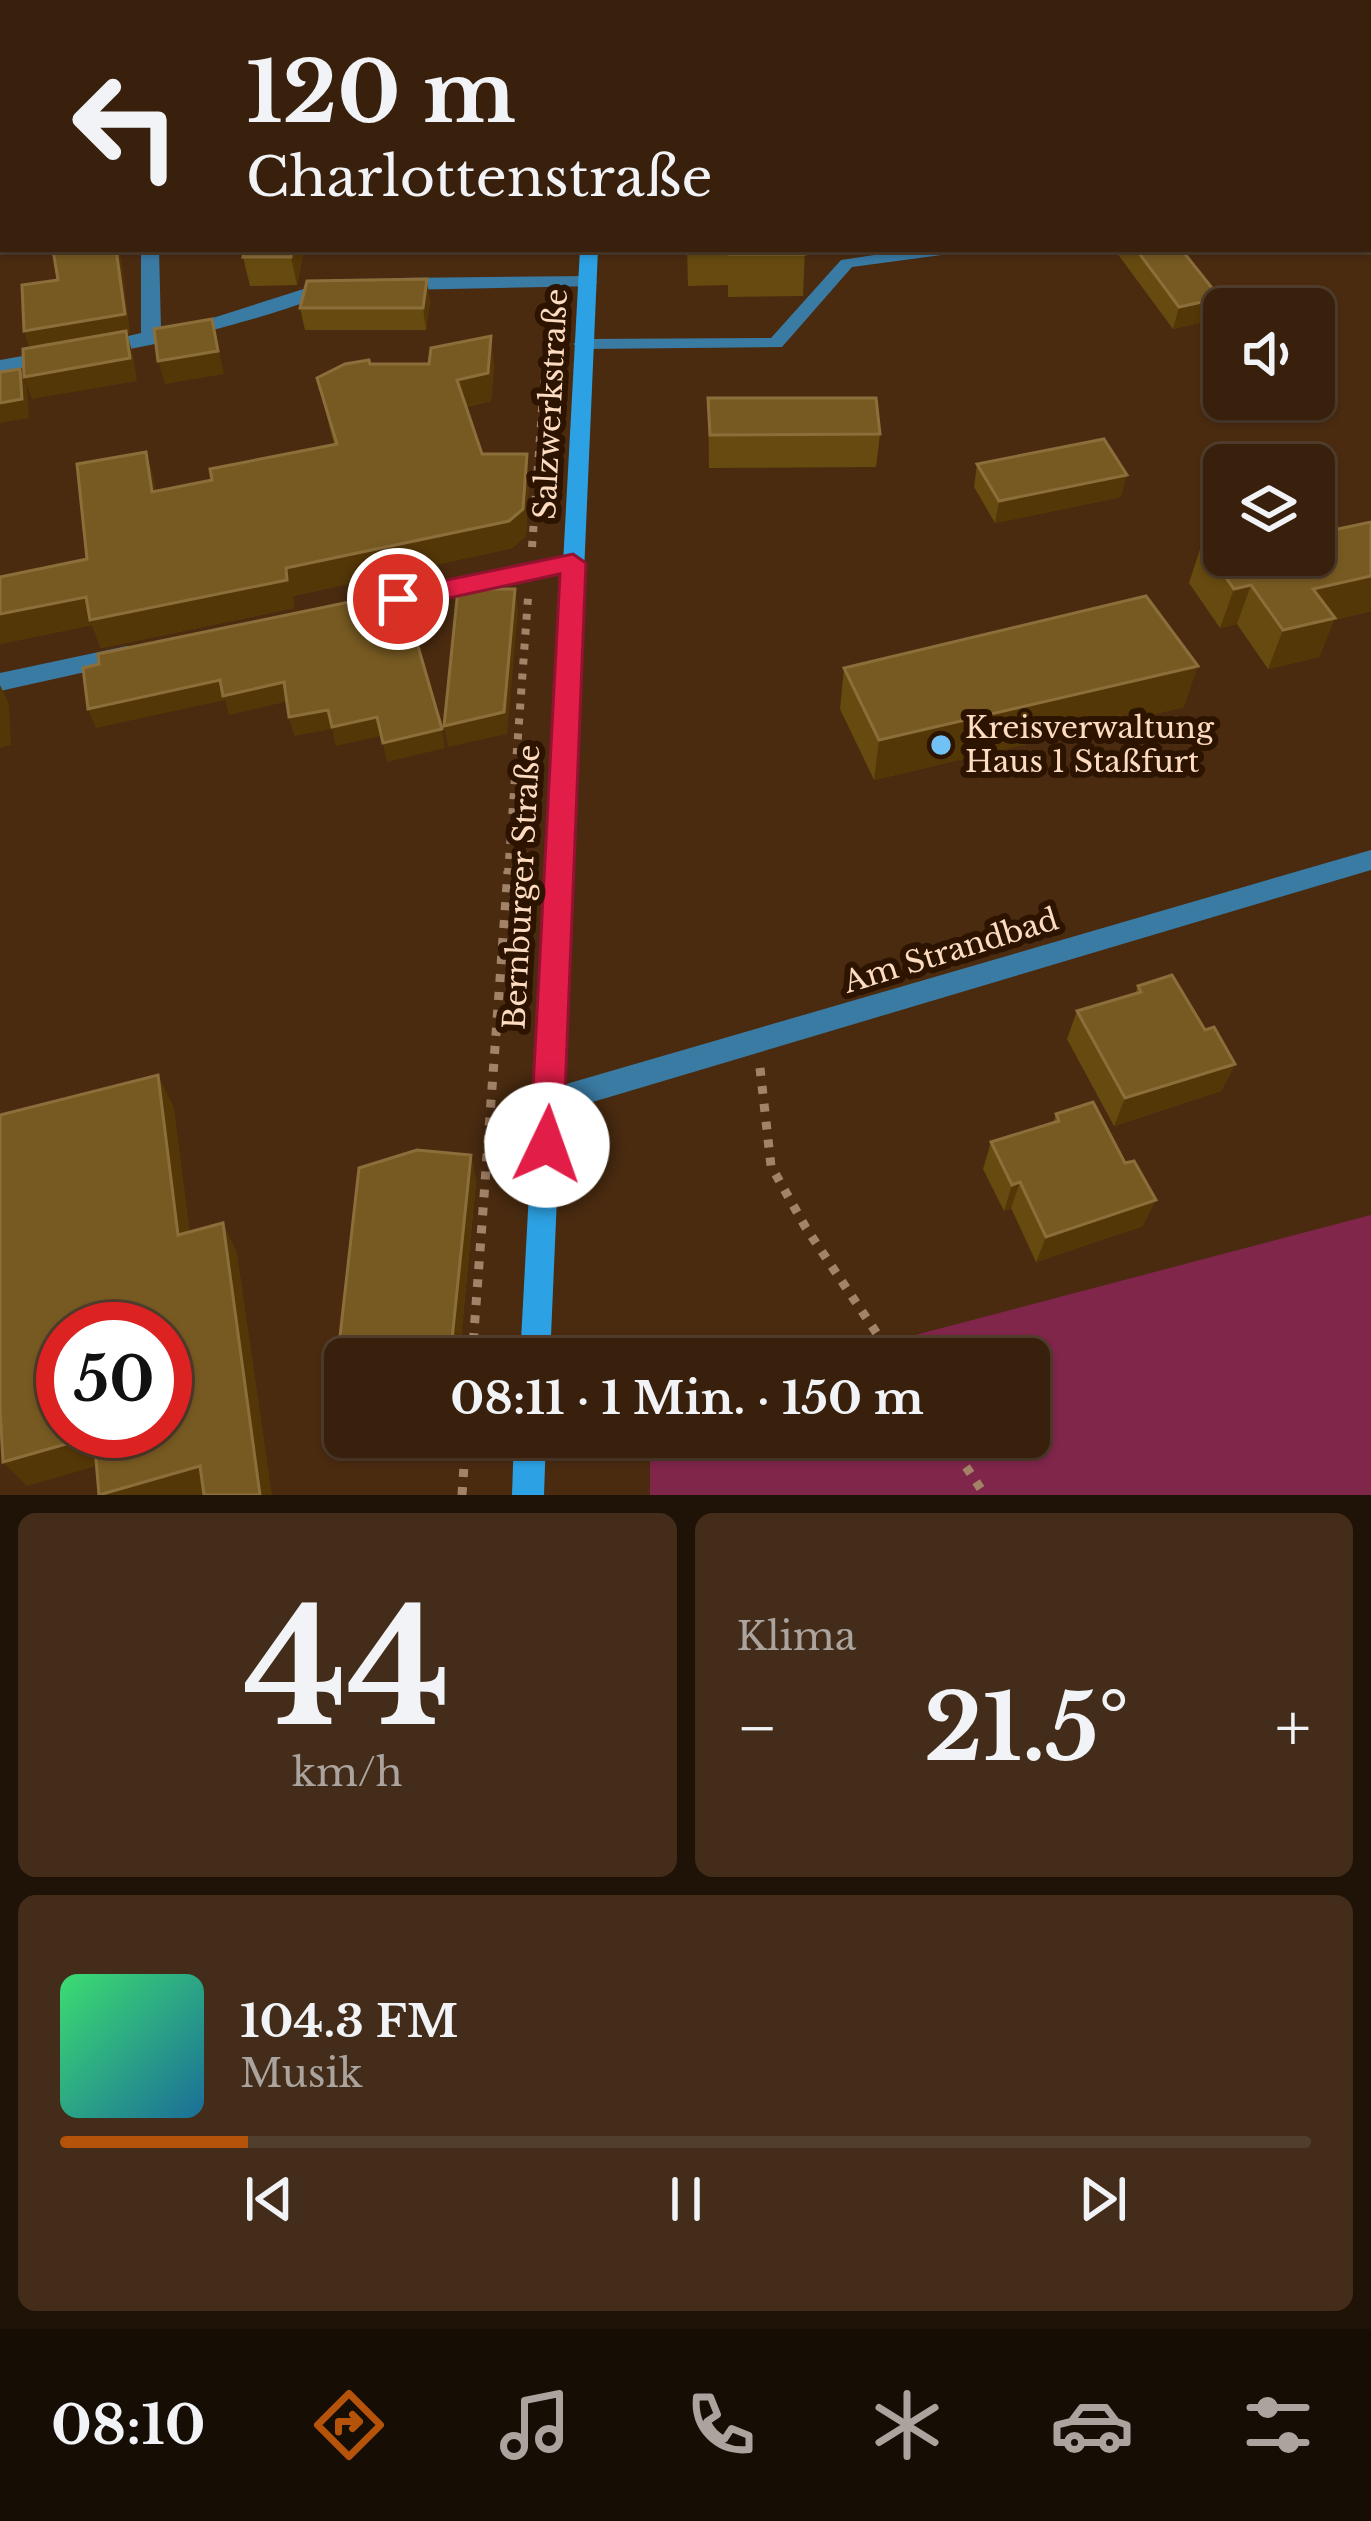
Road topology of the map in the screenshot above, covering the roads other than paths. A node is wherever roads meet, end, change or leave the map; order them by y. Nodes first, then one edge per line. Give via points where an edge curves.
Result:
1 (150, 252) edge
2 (589, 252) edge
3 (927, 252) edge
4 (588, 282) junction
5 (151, 340) junction
6 (581, 344) junction
7 (0, 366) edge
8 (573, 563) junction
9 (346, 610) edge
10 (161, 648) edge
11 (0, 682) edge
12 (1371, 860) edge
13 (549, 1102) junction
14 (536, 1338) edge
15 (529, 1458) edge
16 (528, 1495) edge

1 - 5 street
2 - 4 main road, Salzwerkstraße
3 - 6 lane via 847,263 776,343
4 - 5 street via 304,292
4 - 6 main road, Salzwerkstraße
5 - 7 street
6 - 8 main road, Salzwerkstraße
8 - 9 street
8 - 13 main road, Bernburger Straße
10 - 11 street
12 - 13 street, Am Strandbad
13 - 14 main road, Bernburger Straße
15 - 16 main road

